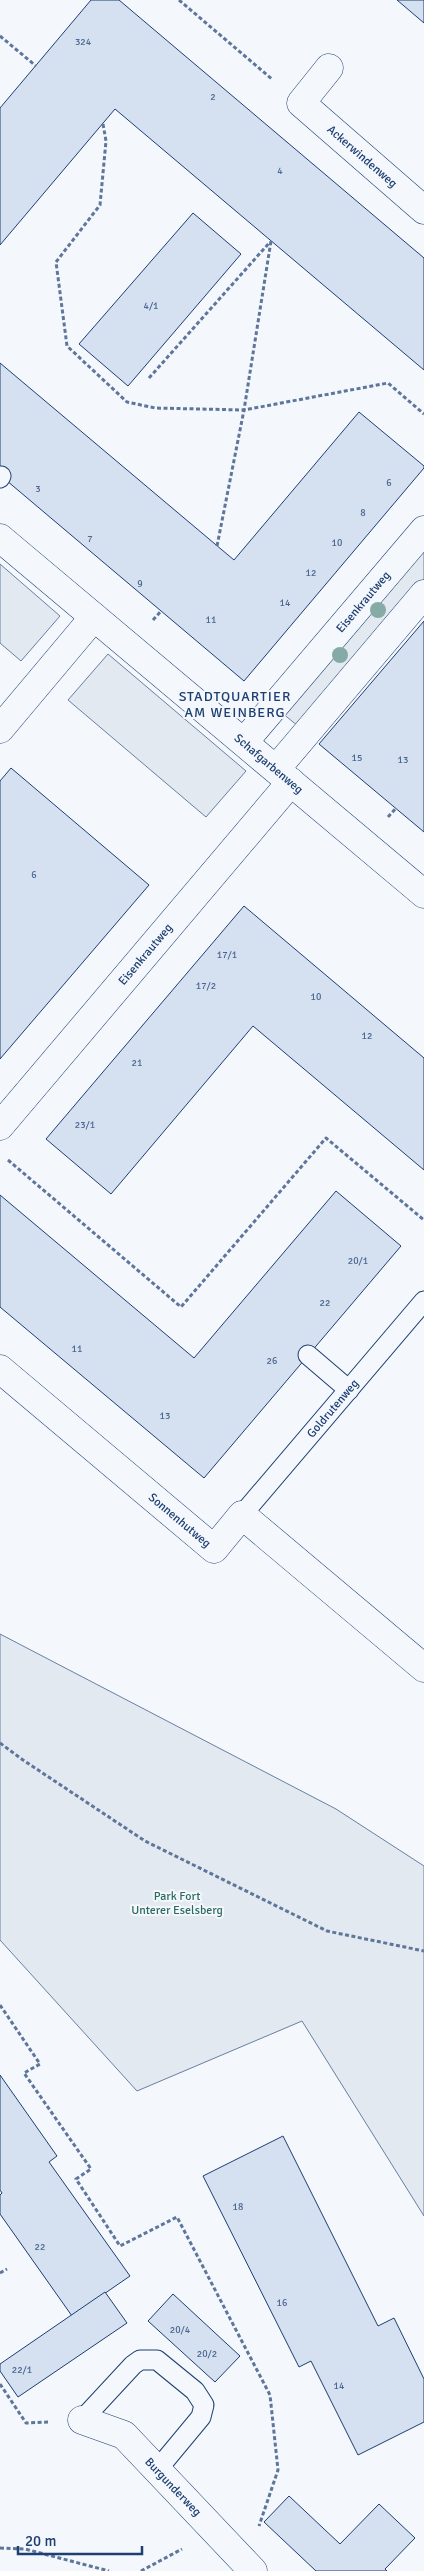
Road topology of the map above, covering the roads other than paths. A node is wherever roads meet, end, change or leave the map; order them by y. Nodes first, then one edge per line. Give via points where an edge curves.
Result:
1 (329, 68) dead end
2 (424, 210) edge
3 (424, 530) edge
4 (0, 538) edge
5 (424, 594) edge
6 (94, 617) junction
7 (0, 729) edge
8 (244, 742) junction
9 (284, 775) junction
10 (424, 894) edge
11 (0, 1126) edge
12 (424, 1300) edge
13 (308, 1355) dead end
14 (0, 1370) edge
15 (349, 1390) junction
16 (242, 1515) junction
17 (424, 1668) edge
18 (82, 2420) joint
19 (157, 2470) junction
20 (249, 2568) edge

1 - 2 street, Ackerwindenweg via 301,103
3 - 8 street, Eisenkrautweg
4 - 6 street, Schafgarbenweg
5 - 9 street, Eisenkrautweg
6 - 7 street
6 - 8 street, Schafgarbenweg
8 - 9 street, Schafgarbenweg
9 - 10 street, Schafgarbenweg
9 - 11 street, Eisenkrautweg
12 - 15 lane, Goldrutenweg
13 - 15 lane
14 - 16 street, Sonnenhutweg via 214,1549
15 - 16 lane, Goldrutenweg
16 - 17 street
18 - 19 street, Burgunderweg via 124,2436
18 - 19 lane via 133,2365 140,2360 157,2360 195,2391 204,2405 201,2417
19 - 20 street, Burgunderweg

